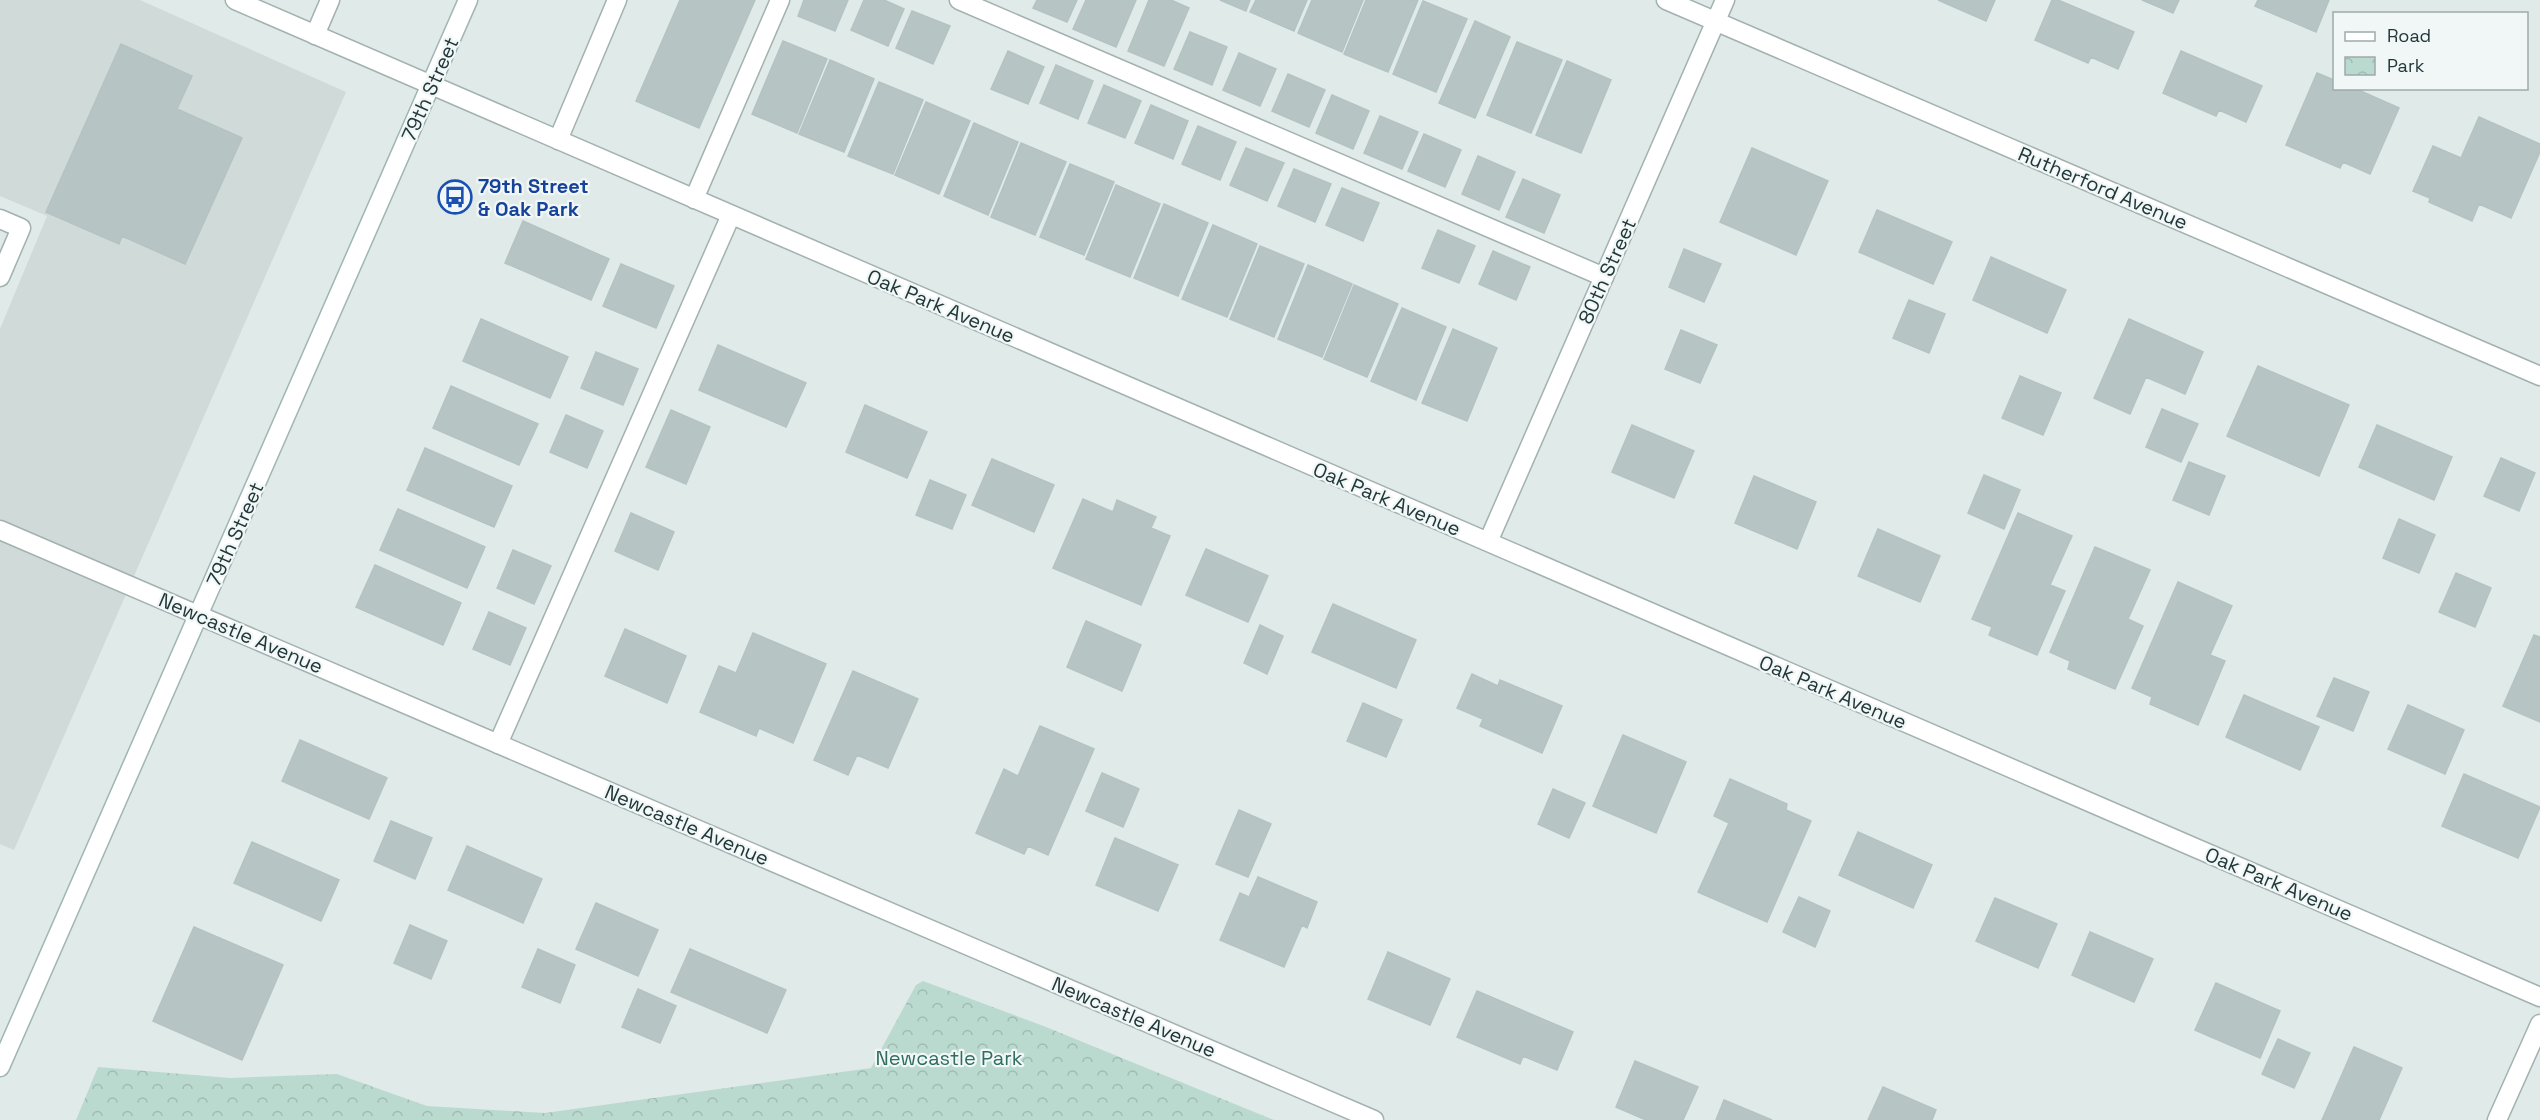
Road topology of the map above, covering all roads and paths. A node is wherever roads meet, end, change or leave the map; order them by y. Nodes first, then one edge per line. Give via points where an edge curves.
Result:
1 (235, 0) edge
2 (330, 0) edge
3 (468, 0) edge
4 (617, 0) edge
5 (780, 0) edge
6 (959, 0) edge
7 (1666, 0) edge
8 (1725, 0) edge
9 (1716, 21) junction
10 (315, 35) junction
11 (431, 85) junction
12 (558, 140) junction
13 (694, 199) junction
14 (731, 215) junction
15 (0, 219) edge
16 (0, 277) edge
17 (1604, 277) junction
18 (2540, 376) edge
19 (0, 530) edge
20 (1488, 542) junction
21 (199, 615) junction
22 (498, 744) junction
23 (2540, 997) edge
24 (2540, 1024) edge
25 (0, 1067) edge
26 (1374, 1120) edge
27 (2497, 1120) edge

1 - 10 street, Oak Park Avenue
2 - 10 street
3 - 11 street, 79th Street
4 - 12 street
5 - 13 street
6 - 17 street
7 - 9 street, Rutherford Avenue
8 - 9 street, 80th Street
9 - 17 street, 80th Street
9 - 18 street, Rutherford Avenue
10 - 11 street, Oak Park Avenue
11 - 12 street, Oak Park Avenue
11 - 21 street, 79th Street
12 - 13 street, Oak Park Avenue
13 - 14 street, Oak Park Avenue
14 - 20 street, Oak Park Avenue
14 - 22 street
15 - 16 street via 21,228
17 - 20 street, 80th Street
19 - 21 street, Newcastle Avenue
20 - 23 street, Oak Park Avenue
21 - 22 street, Newcastle Avenue
21 - 25 street, 79th Street
22 - 26 street, Newcastle Avenue
24 - 27 street

